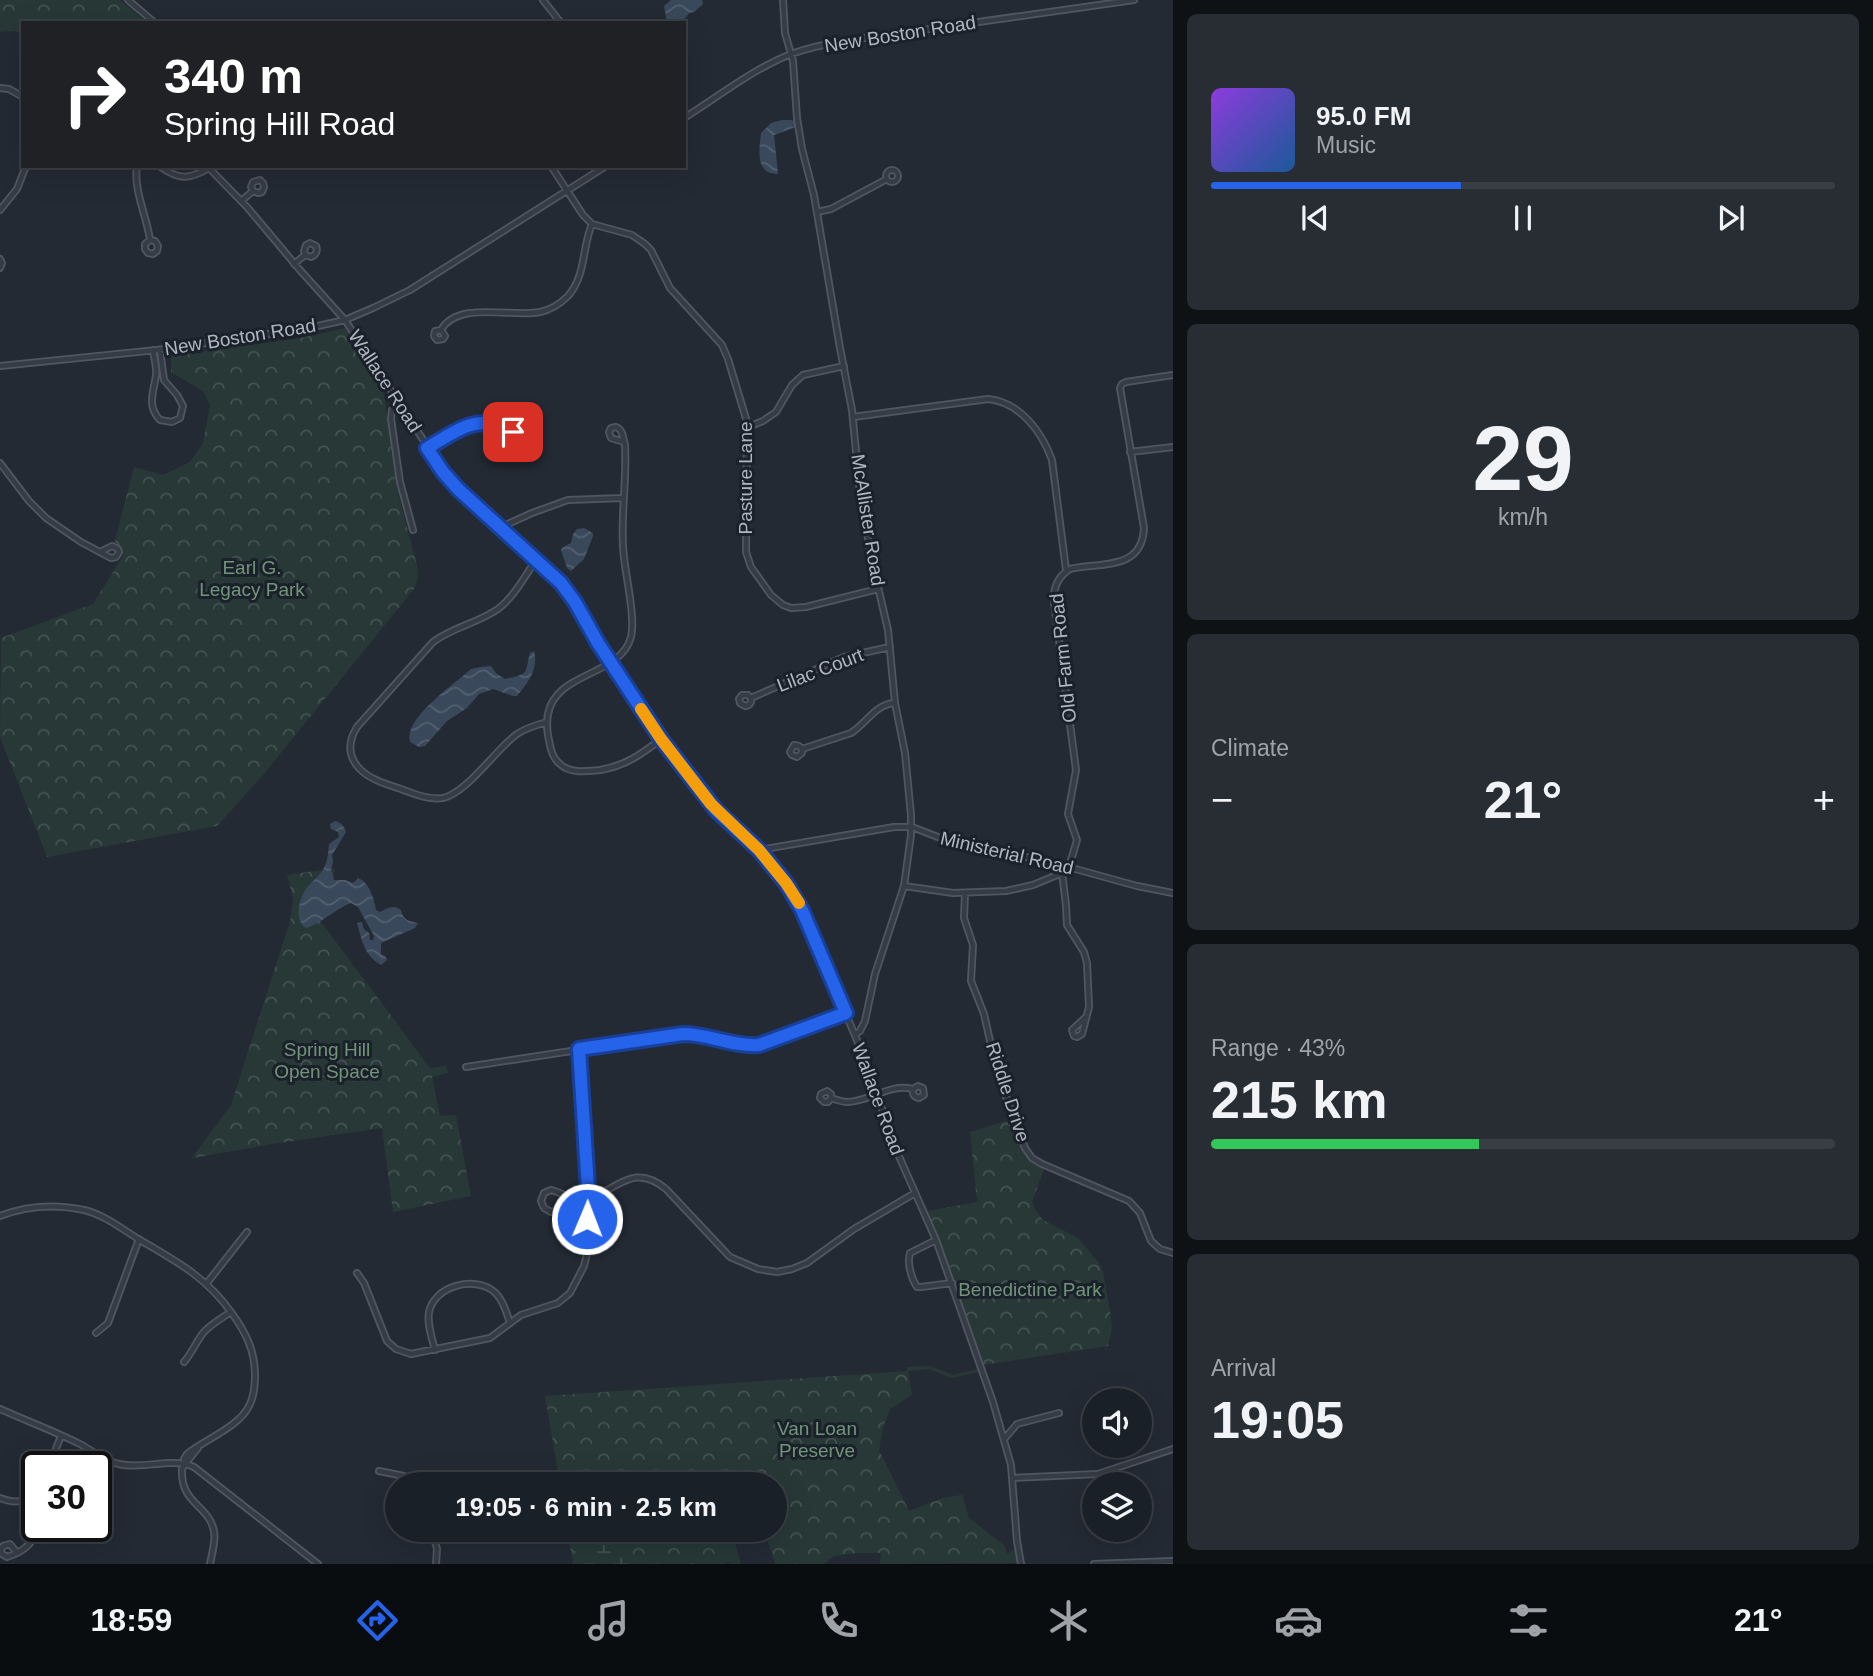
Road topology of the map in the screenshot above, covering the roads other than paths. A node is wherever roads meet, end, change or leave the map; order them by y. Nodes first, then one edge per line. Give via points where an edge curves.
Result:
1 (128, 0) edge
2 (543, 0) edge
3 (783, 0) edge
4 (1134, 0) edge
5 (153, 21) edge
6 (559, 21) edge
7 (792, 54) junction
8 (0, 88) edge
9 (21, 96) edge
10 (686, 117) edge
11 (25, 168) edge
12 (137, 168) edge
13 (162, 168) edge
14 (206, 168) edge
15 (209, 168) edge
16 (552, 168) edge
17 (603, 168) edge
18 (887, 178) dead end
19 (253, 191) dead end
20 (567, 191) junction
21 (241, 201) junction
22 (0, 210) edge
23 (817, 212) junction
24 (592, 224) junction
25 (150, 240) dead end
26 (305, 255) dead end
27 (0, 259) edge
28 (294, 264) junction
29 (0, 268) edge
30 (345, 320) junction
31 (441, 330) dead end
32 (153, 350) junction
33 (160, 350) junction
34 (0, 366) edge
35 (844, 366) junction
36 (1173, 375) edge
37 (400, 402) junction
38 (853, 417) junction
39 (500, 428) dead end
40 (748, 428) junction
41 (624, 442) dead end
42 (1173, 447) edge
43 (427, 448) junction
44 (1130, 452) junction
45 (0, 463) edge
46 (623, 498) junction
47 (499, 528) junction
48 (413, 530) dead end
49 (100, 552) dead end
50 (536, 560) junction
51 (1066, 571) junction
52 (878, 589) junction
53 (890, 647) junction
54 (611, 662) junction
55 (751, 698) dead end
56 (895, 703) junction
57 (547, 722) junction
58 (661, 739) junction
59 (802, 749) dead end
60 (912, 827) junction
61 (759, 850) junction
62 (1069, 867) junction
63 (1062, 873) junction
64 (904, 886) junction
65 (965, 893) junction
66 (1173, 893) edge
67 (846, 1013) junction
68 (1086, 1017) dead end
69 (855, 1035) junction
70 (579, 1049) junction
71 (466, 1066) dead end
72 (913, 1089) dead end
73 (877, 1094) junction
74 (831, 1098) dead end
75 (915, 1193) junction
76 (588, 1198) junction
77 (575, 1199) junction
78 (904, 1201) junction
79 (921, 1204) junction
80 (0, 1216) edge
81 (247, 1232) dead end
82 (139, 1239) junction
83 (936, 1240) junction
84 (1173, 1253) edge
85 (357, 1273) dead end
86 (207, 1283) junction
87 (951, 1283) junction
88 (231, 1312) junction
89 (510, 1323) junction
90 (96, 1333) dead end
91 (435, 1350) junction
92 (184, 1362) dead end
93 (0, 1409) edge
94 (1059, 1413) dead end
95 (61, 1436) junction
96 (1005, 1439) junction
97 (1173, 1449) edge
98 (55, 1451) edge
99 (186, 1464) junction
100 (379, 1471) dead end
101 (385, 1472) edge
102 (1013, 1478) junction
103 (0, 1498) edge
104 (21, 1500) edge
105 (32, 1542) edge
106 (435, 1542) edge
107 (16, 1553) dead end
108 (1173, 1561) edge
109 (210, 1564) edge
110 (318, 1564) edge
111 (436, 1564) edge
112 (1021, 1564) edge
113 (1094, 1564) edge

1 - 5 street
2 - 6 street
3 - 7 street, McAllister Road
4 - 7 street, New Boston Road via 844,41
7 - 10 street, New Boston Road
7 - 23 street, McAllister Road via 797,118
8 - 9 street
11 - 22 street via 18,189
12 - 25 street via 136,184
13 - 14 street via 184,177
15 - 21 street, Wallace Road
16 - 20 street
17 - 20 street, New Boston Road
18 - 23 street
19 - 21 street
20 - 24 street
20 - 30 street, New Boston Road via 410,290
21 - 28 street, Wallace Road
23 - 35 street, McAllister Road
24 - 31 street via 577,282 562,301 533,313 465,315
24 - 40 street, Pasture Lane via 632,235 651,250 670,288 722,345
26 - 28 street
27 - 29 street
28 - 30 street, Wallace Road
30 - 33 street, New Boston Road
30 - 37 street, Wallace Road
32 - 33 street, New Boston Road
32 - 33 street via 153,409 160,421 174,421 180,418 183,406 164,380
32 - 34 street, New Boston Road
35 - 38 street, McAllister Road
35 - 40 street via 803,375 776,412
36 - 44 street, Old Farm Road via 1122,384 1119,391
37 - 43 street, Wallace Road
37 - 48 street via 391,419
38 - 51 street via 988,399 1017,410 1052,460
38 - 52 street, McAllister Road via 860,493
39 - 43 street via 477,423
40 - 52 street, Pasture Lane via 746,552 771,595 783,605 798,608
41 - 46 street
42 - 44 street
43 - 47 street, Wallace Road via 450,481
44 - 51 street, Old Farm Road via 1144,528 1141,546 1126,560
45 - 49 street via 46,518
46 - 47 street via 568,500
46 - 54 street via 631,634
47 - 50 street, Wallace Road
50 - 54 street, Wallace Road via 569,593
50 - 57 street via 499,608 433,642 357,727 351,756 373,778 439,799 460,789 517,734
51 - 62 street, Old Farm Road via 1056,583 1053,597 1076,770 1068,811 1077,840
52 - 53 street, McAllister Road
53 - 55 street, Lilac Court via 844,657
53 - 56 street, McAllister Road
54 - 57 street via 557,695
54 - 58 street, Wallace Road
56 - 59 street via 880,707 851,733
56 - 60 street, McAllister Road
57 - 58 street via 556,761 577,771 623,765
58 - 61 street, Wallace Road via 716,810
60 - 61 street, Ministerial Road
60 - 62 street, Ministerial Road via 961,846
60 - 64 street, McAllister Road
61 - 67 street, Wallace Road via 797,899
62 - 63 street
62 - 66 street, Ministerial Road
63 - 65 street via 1021,889
63 - 68 street via 1067,925 1087,963
64 - 65 street
64 - 69 street, McAllister Road via 864,1021
65 - 84 street, Riddle Drive via 964,918 973,944 971,981 1027,1151 1042,1164 1129,1201 1154,1244
67 - 69 street, Wallace Road
67 - 70 street via 759,1045 683,1034
69 - 73 street, Wallace Road
70 - 71 street
70 - 76 street
72 - 73 street via 899,1087
73 - 74 street via 850,1102
73 - 75 street, Wallace Road
75 - 78 street
75 - 79 street, Wallace Road
76 - 77 street
76 - 78 street via 631,1178 654,1180 730,1257 775,1272 807,1263
76 - 89 street via 588,1251 575,1287 558,1303
77 - 77 street via 551,1212 541,1200 551,1190
78 - 79 street
79 - 83 street, Wallace Road
80 - 82 street via 36,1207 83,1210
81 - 86 street
82 - 86 street
82 - 90 street via 108,1323
83 - 87 street, Wallace Road
83 - 87 street via 910,1253 914,1283 917,1287
85 - 91 street via 393,1347 411,1354
86 - 88 street
87 - 96 street, Wallace Road
88 - 92 street via 201,1335
88 - 99 street via 252,1350 253,1396 243,1416 187,1454
89 - 91 street via 482,1341
89 - 91 street via 491,1289 476,1284 449,1288 436,1297 428,1315
93 - 95 street
94 - 96 street via 1017,1424
95 - 98 street
95 - 99 street via 121,1465
96 - 102 street, Wallace Road
97 - 102 street via 1098,1474
99 - 109 street via 181,1469 184,1489 214,1530
99 - 110 street
100 - 101 street
102 - 112 street, Wallace Road
103 - 104 street
105 - 107 street
106 - 111 street
108 - 113 street

